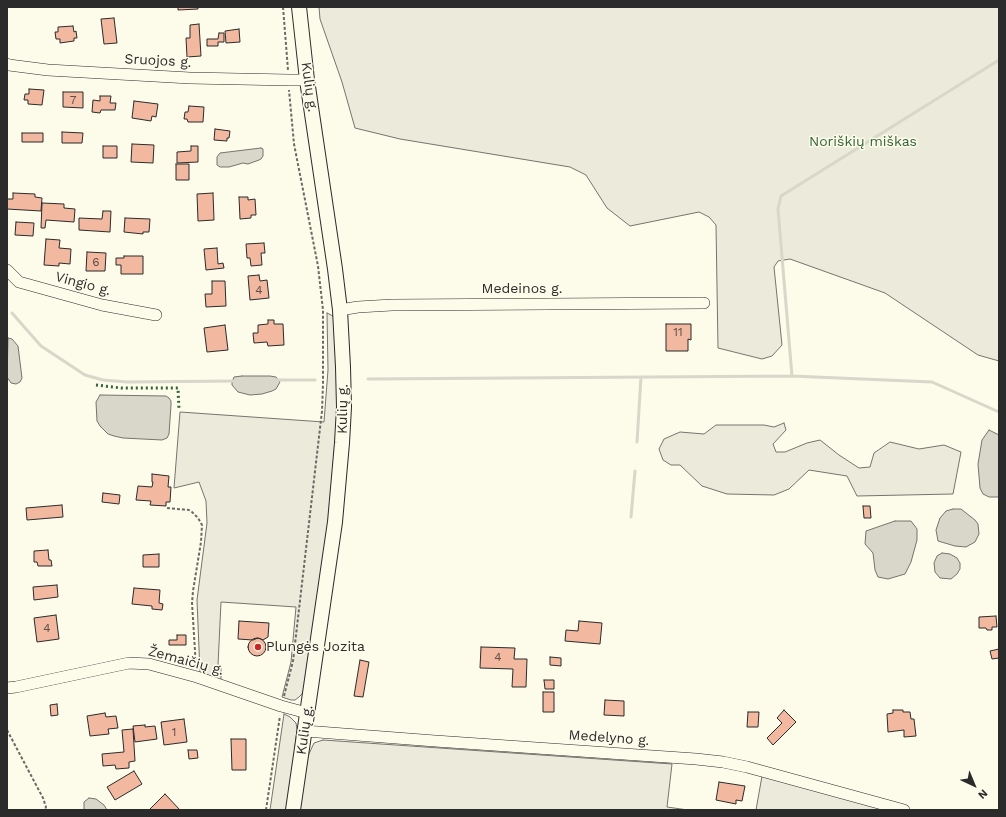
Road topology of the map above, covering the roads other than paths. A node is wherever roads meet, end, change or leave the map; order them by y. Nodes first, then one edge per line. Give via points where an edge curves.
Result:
1 (299, 7) edge
2 (7, 64) edge
3 (308, 80) junction
4 (7, 270) edge
5 (704, 303) dead end
6 (340, 310) junction
7 (156, 315) dead end
8 (7, 688) edge
9 (307, 713) junction
10 (305, 731) junction
11 (293, 810) edge
12 (904, 810) edge

1 - 3 main road, Kulių g.
2 - 3 street, Sruojos g. via 48,70 190,78
3 - 6 main road, Kulių g.
4 - 7 street, Vingio g. via 18,282 102,306
5 - 6 street, Medeinos g. via 392,305
6 - 9 main road, Kulių g. via 344,407 339,483
8 - 9 street, Žemaičių g. via 129,663 149,664
9 - 10 main road, Kulių g.
10 - 11 main road, Kulių g.
10 - 12 street, Medelyno g. via 723,762

